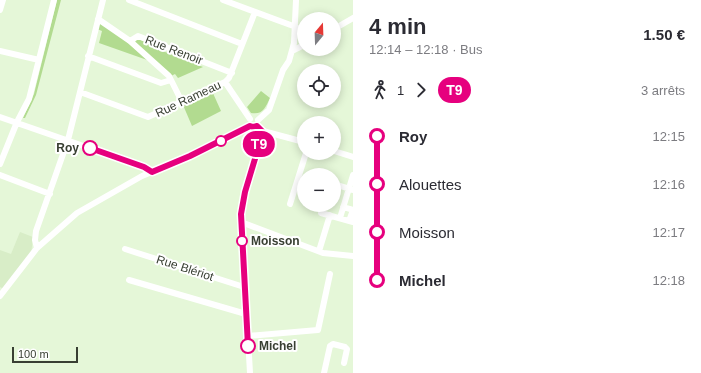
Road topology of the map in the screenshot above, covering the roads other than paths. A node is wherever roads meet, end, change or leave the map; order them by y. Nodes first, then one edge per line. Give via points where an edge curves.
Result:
1 (54, 0) edge
2 (103, 0) edge
3 (129, 0) edge
4 (223, 0) edge
5 (296, 0) edge
6 (2, 1) edge
7 (0, 10) edge
8 (255, 12) junction
9 (353, 18) edge
10 (98, 19) junction
11 (341, 25) edge
12 (296, 27) junction
13 (130, 41) junction
14 (242, 44) junction
15 (297, 48) edge
16 (0, 51) edge
17 (292, 51) junction
18 (88, 56) junction
19 (39, 60) junction
20 (232, 73) junction
21 (172, 80) junction
22 (225, 82) junction
23 (80, 92) junction
24 (182, 102) junction
25 (0, 117) edge
26 (250, 119) junction
27 (16, 122) junction
28 (258, 123) junction
29 (250, 126) junction
30 (263, 132) junction
31 (68, 140) junction
32 (297, 140) edge
33 (341, 153) edge
34 (353, 157) edge
35 (304, 160) edge
36 (0, 164) edge
37 (152, 172) junction
38 (0, 175) edge
39 (353, 176) edge
40 (341, 186) edge
41 (351, 189) edge
42 (50, 194) junction
43 (290, 204) dead end
44 (344, 207) junction
45 (321, 213) dead end
46 (330, 215) junction
47 (340, 218) junction
48 (351, 221) edge
49 (241, 222) junction
50 (36, 248) junction
51 (125, 249) dead end
52 (319, 251) junction
53 (353, 256) edge
54 (330, 274) dead end
55 (129, 280) dead end
56 (244, 287) junction
57 (0, 296) edge
58 (246, 314) junction
59 (248, 336) junction
60 (344, 363) dead end
61 (250, 373) edge
62 (324, 373) edge

1 - 19 street
2 - 10 street
3 - 14 street
4 - 8 street
5 - 12 street
6 - 7 street
8 - 12 street
8 - 14 street, Rue Rameau
9 - 11 street
10 - 13 street, Rue Renoir
10 - 18 street
12 - 17 street
13 - 20 street, Rue Renoir via 138,36
13 - 21 street
14 - 20 street, Rue Rameau
15 - 17 street
16 - 19 street
17 - 28 street via 269,110
18 - 21 street via 161,83
18 - 23 street
19 - 27 street via 29,99
20 - 22 street, Rue Rameau
21 - 24 street
22 - 24 street, Rue Rameau
22 - 26 street
23 - 24 street, Rue Rameau via 148,117
23 - 31 street
25 - 27 street
26 - 28 street via 255,118
26 - 29 street
27 - 31 street
27 - 36 street
28 - 29 street
28 - 30 street
29 - 37 street
30 - 32 street
30 - 49 street via 245,192
31 - 37 street
31 - 42 street
33 - 34 street
35 - 43 street
37 - 50 street via 77,213
38 - 42 street
39 - 41 street
40 - 41 street
41 - 44 street
42 - 50 street via 36,231
44 - 47 street
44 - 48 street via 353,210
45 - 46 street
46 - 47 street
46 - 52 street
47 - 48 street
49 - 52 street
49 - 56 street
50 - 57 street
51 - 56 street, Rue Blériot
52 - 53 street
54 - 59 street via 318,330
55 - 58 street
56 - 58 street
58 - 59 street
59 - 61 street
60 - 62 street via 347,348 333,344 330,346

